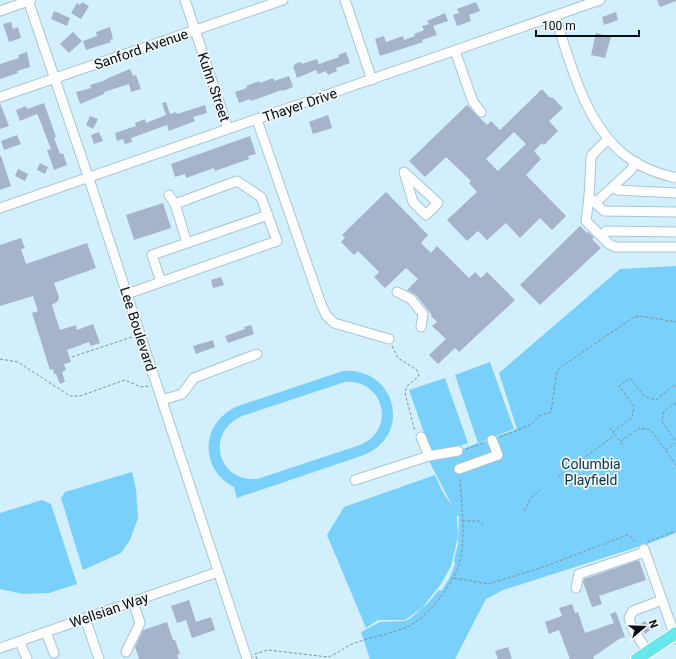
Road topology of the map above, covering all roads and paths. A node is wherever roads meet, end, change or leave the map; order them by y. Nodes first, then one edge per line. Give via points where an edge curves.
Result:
1 (29, 0) edge
2 (185, 0) edge
3 (283, 0) edge
4 (345, 0) edge
5 (600, 0) edge
6 (0, 11) edge
7 (555, 16) junction
8 (195, 30) junction
9 (455, 51) junction
10 (55, 78) junction
11 (372, 80) junction
12 (0, 97) edge
13 (481, 112) dead end
14 (257, 120) junction
15 (228, 129) junction
16 (608, 139) junction
17 (636, 162) junction
18 (404, 172) joint
19 (88, 178) junction
20 (676, 178) edge
21 (614, 186) junction
22 (676, 193) edge
23 (169, 195) dead end
24 (592, 200) junction
25 (175, 204) junction
26 (0, 208) edge
27 (676, 212) edge
28 (268, 215) junction
29 (676, 232) edge
30 (602, 237) junction
31 (187, 242) junction
32 (676, 247) edge
33 (161, 282) junction
34 (397, 292) dead end
35 (127, 294) junction
36 (676, 322) edge
37 (421, 327) dead end
38 (140, 334) junction
39 (389, 339) joint
40 (257, 354) dead end
41 (72, 357) dead end
42 (0, 359) edge
43 (157, 386) junction
44 (676, 387) edge
45 (162, 400) junction
46 (676, 403) edge
47 (610, 428) dead end
48 (612, 432) junction
49 (614, 435) junction
50 (421, 437) joint
51 (492, 440) junction
52 (620, 442) junction
53 (676, 442) edge
54 (624, 447) dead end
55 (458, 451) joint
56 (666, 451) junction
57 (429, 456) junction
58 (676, 465) edge
59 (459, 469) joint
60 (558, 477) dead end
61 (355, 480) dead end
62 (542, 488) dead end
63 (524, 511) dead end
64 (462, 521) junction
65 (484, 524) dead end
66 (676, 531) edge
67 (635, 542) dead end
68 (644, 548) junction
69 (218, 572) junction
70 (453, 578) junction
71 (576, 588) dead end
72 (662, 600) junction
73 (133, 601) junction
74 (86, 618) junction
75 (46, 632) junction
76 (675, 635) edge
77 (20, 642) junction
78 (0, 648) edge
79 (126, 652) dead end
80 (648, 652) junction
81 (54, 653) dead end
82 (27, 659) edge
83 (99, 659) edge
84 (247, 659) edge
85 (257, 659) edge
86 (637, 659) edge

1 - 6 street
1 - 10 street, Lee Boulevard
2 - 8 street, Kuhn Street
3 - 8 street, Sanford Avenue
4 - 11 street
5 - 7 street, Thayer Drive
7 - 9 street, Thayer Drive
7 - 16 street via 587,106
8 - 10 street, Sanford Avenue
8 - 15 street, Kuhn Street
9 - 11 street, Thayer Drive
9 - 13 street via 473,102
10 - 12 street, Sanford Avenue
10 - 19 street, Lee Boulevard
11 - 14 street, Thayer Drive
14 - 15 street, Thayer Drive
14 - 39 street via 326,315 334,323
15 - 19 street, Thayer Drive
16 - 17 street via 620,152
16 - 24 street via 590,158
17 - 20 street
17 - 21 street
18 - 18 street via 438,203 426,215 413,202
19 - 26 street, Thayer Drive
19 - 35 street, Lee Boulevard
21 - 22 street via 617,190
21 - 24 street
23 - 25 street
24 - 27 street via 604,211
24 - 30 street via 586,221
25 - 28 street via 237,182 261,197
25 - 31 street
28 - 31 street
28 - 33 street via 277,241
29 - 30 street via 606,231
30 - 32 street via 615,247
31 - 33 street via 152,254
33 - 35 street
34 - 37 street via 411,299 422,314
35 - 38 street, Lee Boulevard
36 - 51 path via 640,316 634,318 561,367 557,372 551,412 539,416 532,424
38 - 41 path
38 - 43 street, Lee Boulevard
39 - 50 path via 398,358 417,370 419,376 407,386 405,393 415,431
40 - 45 street via 194,378 182,394
42 - 43 path via 18,362 70,396 80,396 125,380 141,387
43 - 45 street, Lee Boulevard
44 - 48 path via 674,385 656,400 644,398 630,378 619,386 634,406 632,418
45 - 69 street, Lee Boulevard
46 - 53 path via 664,412 662,422
47 - 48 path
48 - 49 path
49 - 52 path
49 - 60 path
50 - 57 street
51 - 55 path
51 - 59 street via 498,455
52 - 54 path
52 - 56 path via 640,428 651,430
53 - 56 path
55 - 57 street
56 - 58 path
57 - 61 street
59 - 64 path
62 - 63 path via 530,499
64 - 65 path via 478,520
64 - 70 path via 460,560
66 - 68 path
67 - 70 path via 627,535 546,566 489,584
68 - 71 street via 579,574
68 - 72 street
69 - 73 street, Wellsian Way
69 - 84 street, Lee Boulevard
70 - 85 path via 432,608 406,627 353,643 328,657 268,650 255,654
72 - 76 street
72 - 80 street via 634,611 629,618 632,628
73 - 74 street, Wellsian Way
73 - 79 street via 140,623
74 - 75 street, Wellsian Way
74 - 83 street
75 - 77 street, Wellsian Way
75 - 81 street
76 - 80 main road
77 - 78 street, Wellsian Way
77 - 82 street
80 - 86 main road

